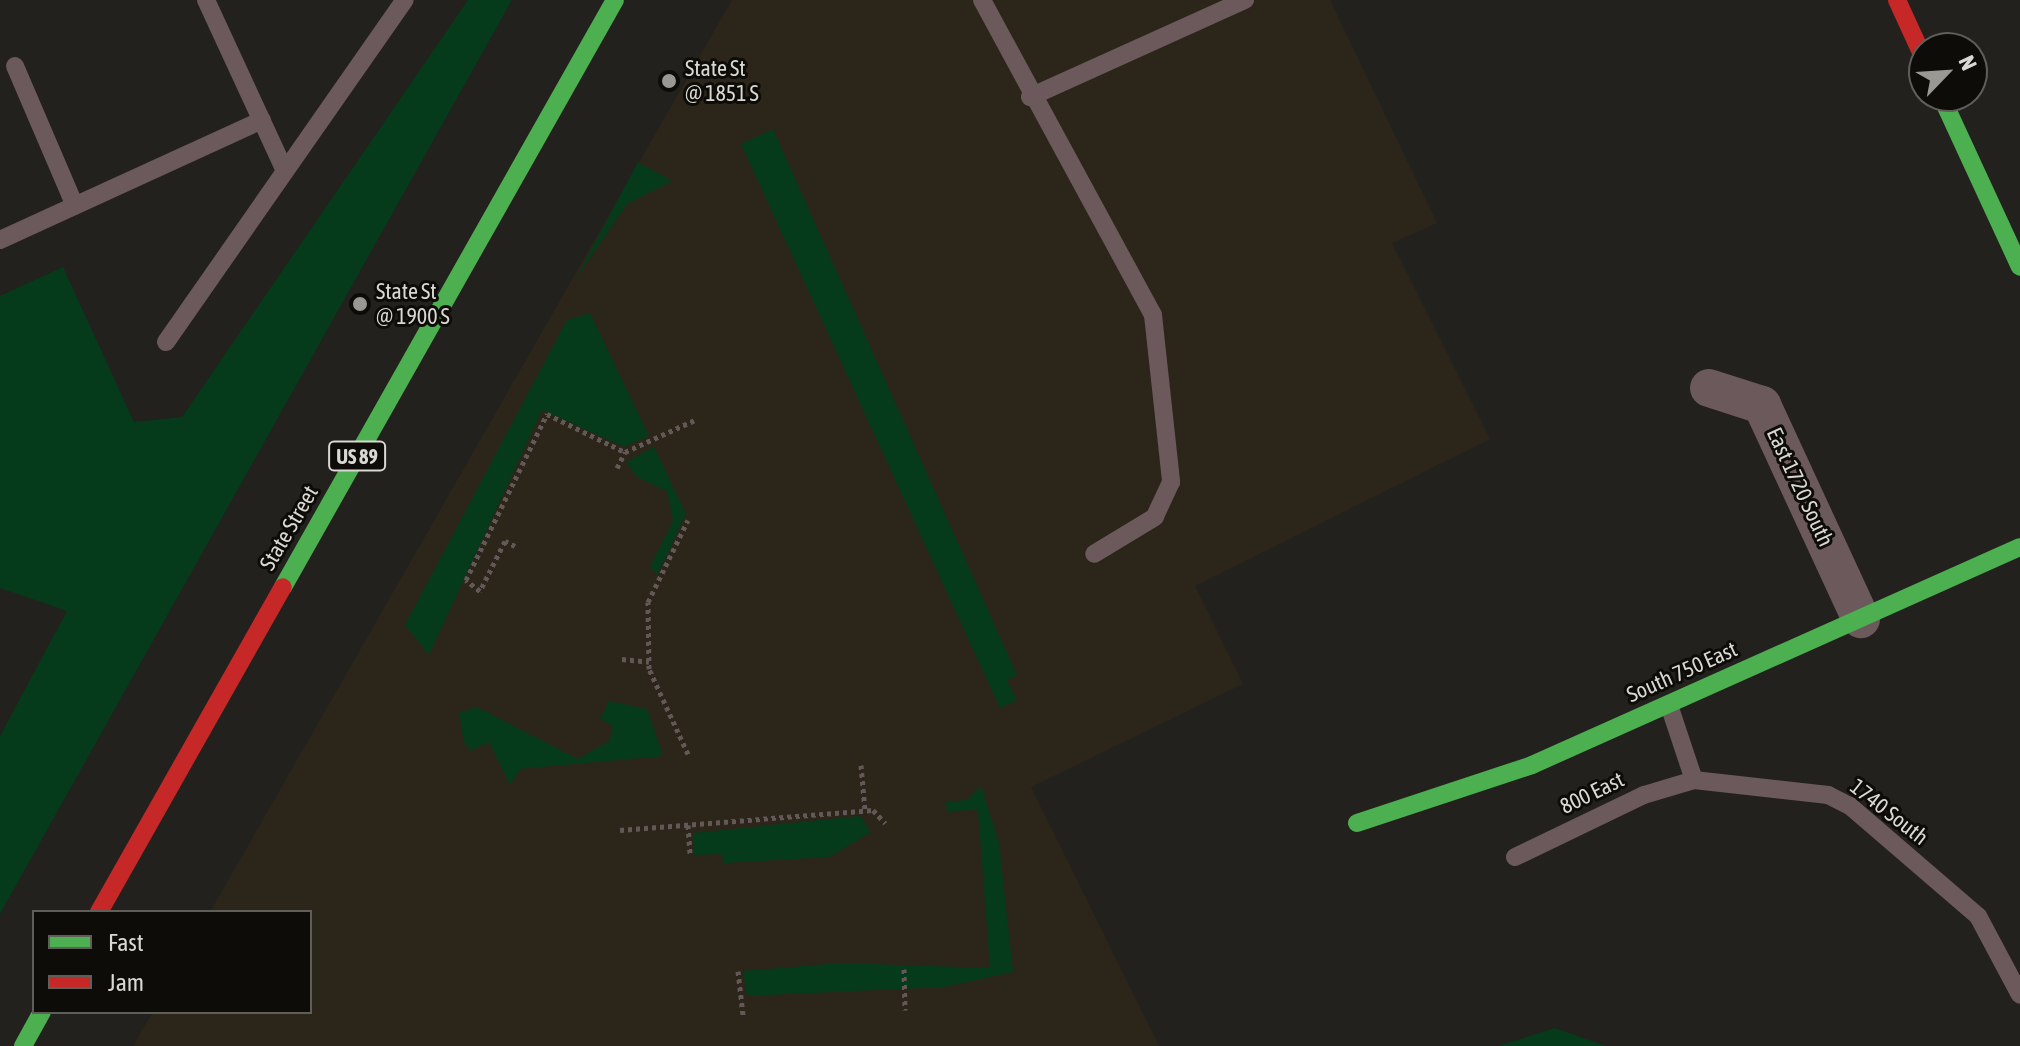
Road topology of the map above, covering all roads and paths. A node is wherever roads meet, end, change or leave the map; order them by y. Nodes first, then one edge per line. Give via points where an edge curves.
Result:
1 (206, 0) edge
2 (405, 0) edge
3 (615, 0) edge
4 (982, 0) edge
5 (1245, 0) edge
6 (1897, 0) edge
7 (1912, 32) edge
8 (15, 66) dead end
9 (1030, 97) junction
10 (1949, 112) edge
11 (262, 120) junction
12 (285, 171) junction
13 (75, 206) junction
14 (0, 240) edge
15 (2018, 258) edge
16 (166, 342) dead end
17 (1709, 388) dead end
18 (697, 419) dead end
19 (625, 452) junction
20 (617, 468) dead end
21 (688, 520) dead end
22 (515, 546) dead end
23 (2020, 547) edge
24 (1094, 554) dead end
25 (1861, 619) junction
26 (622, 659) dead end
27 (649, 662) junction
28 (1669, 705) junction
29 (688, 754) dead end
30 (861, 765) dead end
31 (1694, 780) junction
32 (865, 811) junction
33 (885, 823) dead end
34 (1357, 823) dead end
35 (688, 825) junction
36 (620, 830) dead end
37 (690, 855) dead end
38 (1515, 857) dead end
39 (100, 910) edge
40 (904, 969) dead end
41 (738, 971) dead end
42 (2020, 995) edge
43 (905, 1010) dead end
44 (41, 1014) edge
45 (743, 1015) dead end
46 (23, 1046) edge

1 - 11 lane
2 - 12 lane
3 - 39 main road, State Street / US 89
4 - 9 lane
5 - 9 lane
6 - 7 main road
8 - 13 lane
9 - 24 lane via 1153,315 1171,482 1155,517
10 - 15 main road
11 - 12 lane
11 - 13 lane
12 - 16 lane
13 - 14 lane
17 - 25 street, East 1720 South via 1762,405
18 - 19 path
19 - 20 path
19 - 22 path via 547,414 466,580 480,591 505,541
21 - 27 path via 648,602
23 - 25 main road, South 750 East
25 - 28 main road, South 750 East
26 - 27 path
27 - 29 path
28 - 31 lane
28 - 34 main road, South 750 East via 1532,765
30 - 32 path
31 - 38 lane, 800 East via 1644,795
31 - 42 lane, 1740 South via 1828,795 1850,806 1978,916
32 - 33 path
32 - 35 path
35 - 36 path
35 - 37 path
40 - 43 path
41 - 45 path
44 - 46 main road

